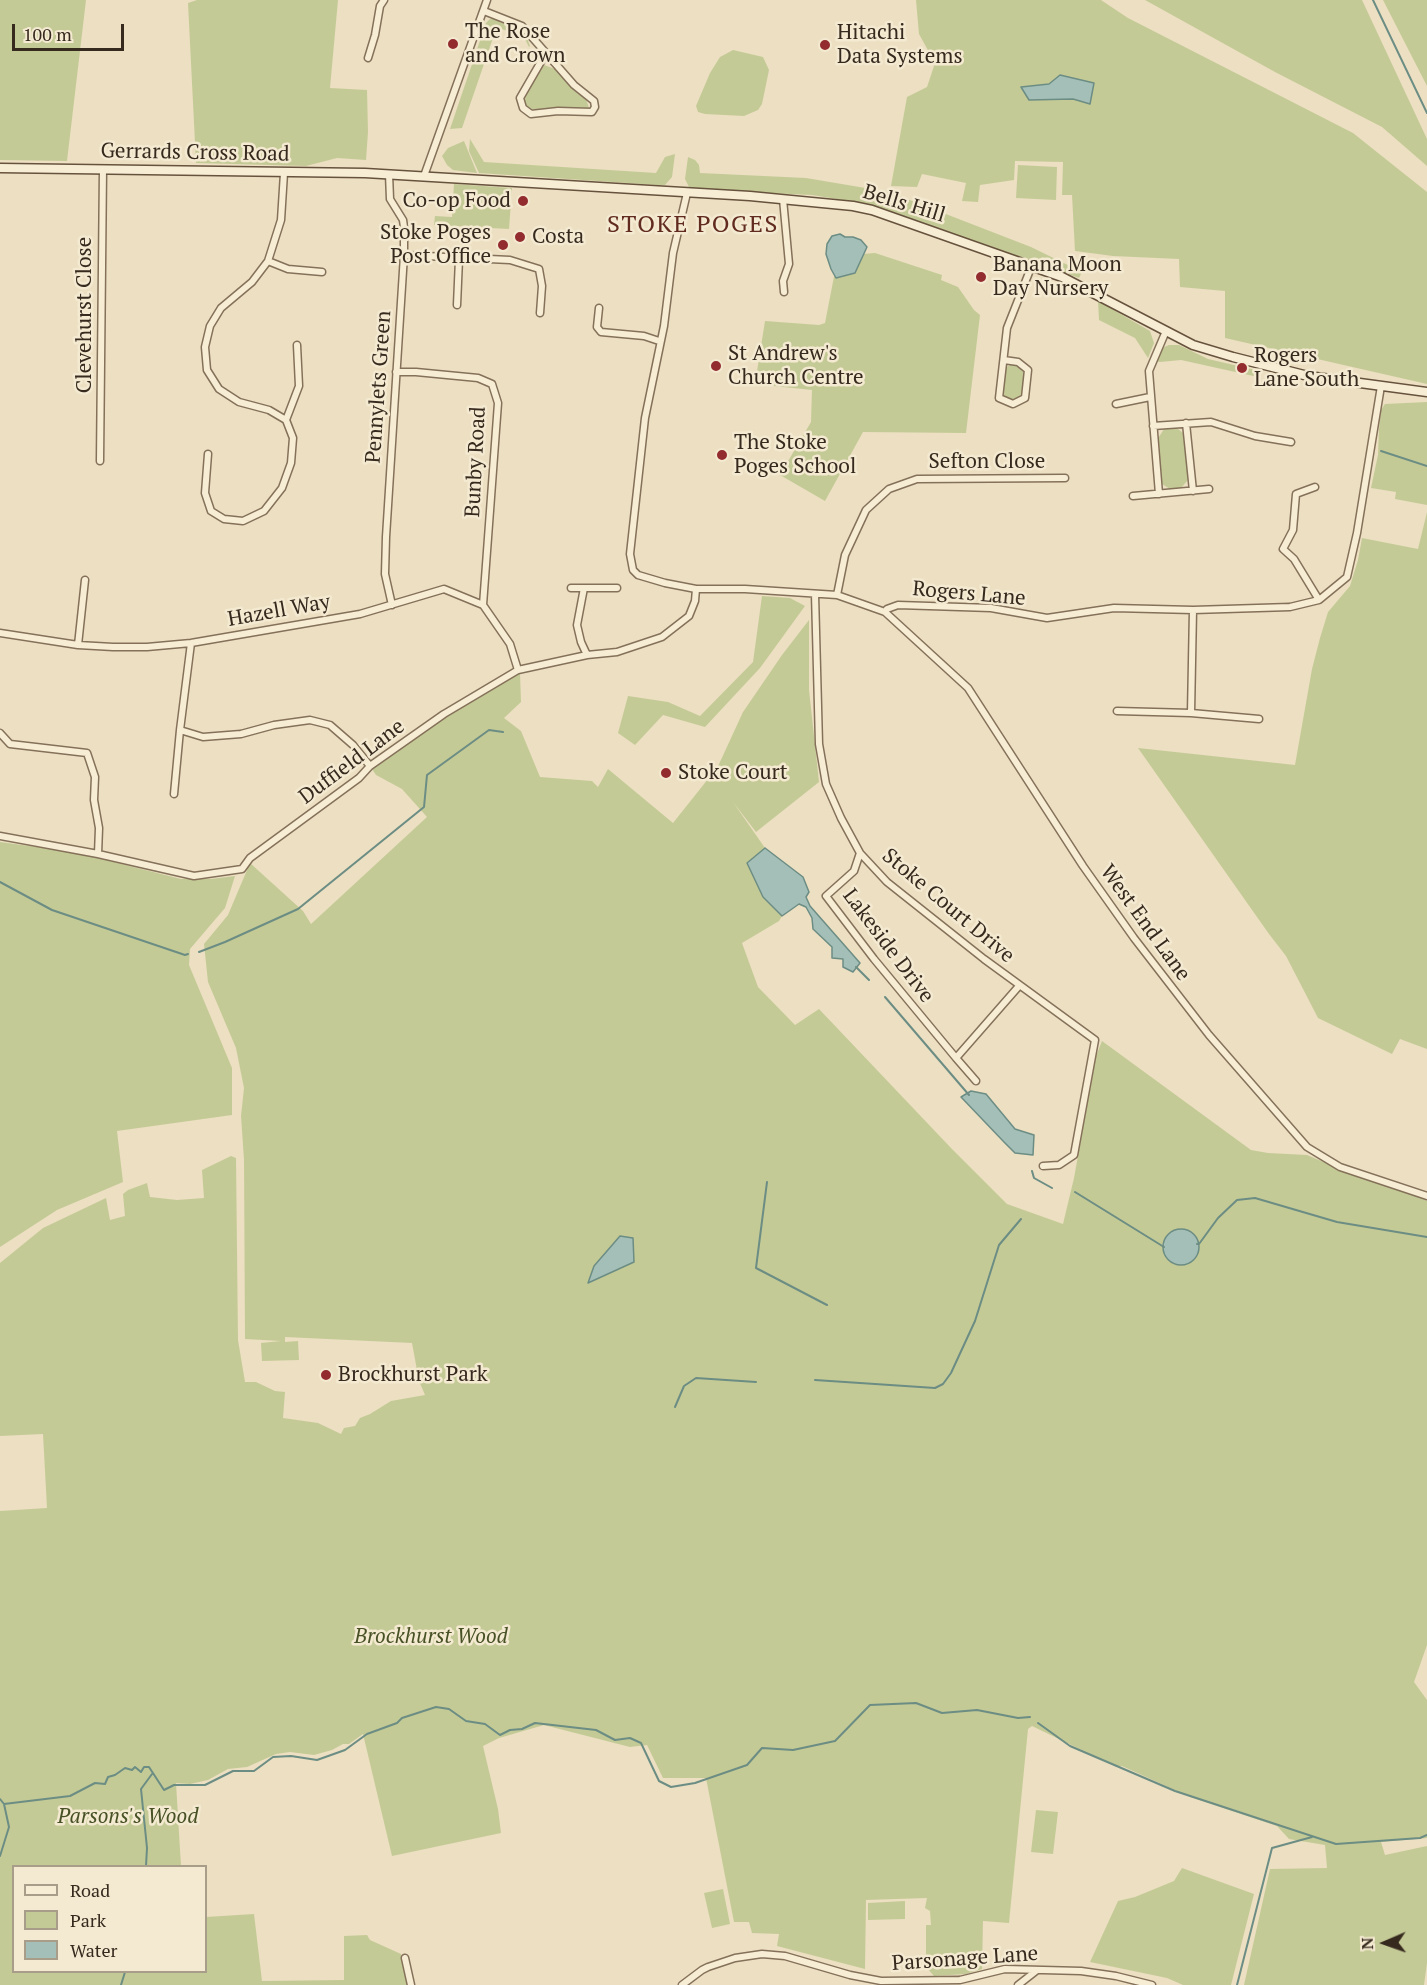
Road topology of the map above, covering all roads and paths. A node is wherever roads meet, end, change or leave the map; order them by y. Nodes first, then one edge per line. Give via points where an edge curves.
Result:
1 (384, 0) edge
2 (488, 0) edge
3 (484, 11) junction
4 (546, 53) junction
5 (368, 58) dead end
6 (0, 168) edge
7 (103, 169) junction
8 (284, 173) junction
9 (389, 174) junction
10 (424, 176) junction
11 (687, 193) junction
12 (783, 199) junction
13 (404, 255) junction
14 (459, 259) junction
15 (268, 261) junction
16 (1032, 265) junction
17 (322, 272) dead end
18 (784, 292) dead end
19 (457, 305) dead end
20 (598, 308) dead end
21 (540, 313) dead end
22 (1166, 331) junction
23 (659, 341) junction
24 (297, 345) dead end
25 (1004, 360) junction
26 (396, 372) junction
27 (1381, 386) junction
28 (1427, 392) edge
29 (1150, 398) junction
30 (1116, 404) dead end
31 (285, 420) junction
32 (1186, 423) junction
33 (1153, 426) junction
34 (1291, 442) dead end
35 (208, 454) dead end
36 (100, 461) dead end
37 (1065, 478) dead end
38 (1315, 487) dead end
39 (1209, 489) dead end
40 (1193, 490) junction
41 (1159, 494) junction
42 (1133, 496) dead end
43 (85, 580) dead end
44 (571, 588) dead end
45 (584, 588) junction
46 (617, 588) dead end
47 (696, 589) junction
48 (815, 594) junction
49 (837, 595) junction
50 (1319, 600) junction
51 (483, 604) junction
52 (392, 605) junction
53 (1193, 610) junction
54 (885, 612) junction
55 (0, 633) edge
56 (191, 643) junction
57 (78, 645) junction
58 (587, 656) junction
59 (518, 670) junction
60 (1117, 711) dead end
61 (1191, 713) junction
62 (1259, 719) dead end
63 (180, 730) junction
64 (0, 733) edge
65 (370, 766) junction
66 (174, 794) dead end
67 (0, 836) edge
68 (860, 853) junction
69 (98, 854) junction
70 (1019, 986) junction
71 (956, 1058) junction
72 (976, 1081) dead end
73 (1056, 1165) junction
74 (1043, 1166) dead end
75 (1054, 1174) dead end
76 (1427, 1196) edge
77 (405, 1958) dead end
78 (1036, 1970) junction
79 (411, 1985) edge
80 (682, 1985) edge
81 (1018, 1985) edge
82 (1152, 1985) edge

1 - 5 street
2 - 3 street
3 - 4 street via 522,26
3 - 10 street
4 - 4 street via 594,101 596,107 592,112 531,114 523,108 520,98
6 - 7 main road, Gerrards Cross Road
7 - 8 main road, Gerrards Cross Road
7 - 36 street, Clevehurst Close
8 - 9 main road, Gerrards Cross Road
8 - 15 street via 281,220
9 - 10 main road, Bells Hill
9 - 13 street, Pennylets Green via 390,199 403,219
10 - 11 main road, Bells Hill
11 - 12 main road, Bells Hill
11 - 23 street, Rogers Lane
12 - 16 main road, Bells Hill via 872,210
12 - 18 street via 789,264
13 - 14 street
13 - 26 street, Pennylets Green
14 - 19 street
14 - 21 street via 510,260 539,269
15 - 17 street via 288,269
15 - 31 street via 252,282 221,308 210,326 205,347 207,370 219,389 239,402 269,410
16 - 22 main road, Bells Hill
16 - 25 street via 1007,328
20 - 23 street via 597,327 601,332
22 - 27 main road, Bells Hill via 1193,345 1233,357 1308,376
22 - 29 street via 1149,371
23 - 47 street, Rogers Lane via 645,418 631,562 638,575
24 - 31 street via 299,386
25 - 25 street via 999,398 1013,404 1025,398 1028,370 1018,362
26 - 51 street, Bunby Road via 478,378 492,384 498,403
26 - 52 street, Pennylets Green via 385,574
27 - 28 main road, Bells Hill
27 - 50 street, Rogers Lane via 1347,577
29 - 30 street
29 - 33 street
31 - 35 street via 293,438 291,463 282,488 264,511 243,521 224,519 211,511 205,493
32 - 33 street
32 - 34 street via 1211,422
32 - 40 street
33 - 41 street
37 - 49 street, Sefton Close via 917,479 889,489 866,510 844,555
38 - 50 street via 1296,494 1293,530 1283,549
39 - 40 street
40 - 41 street
41 - 42 street
43 - 57 street
44 - 45 street
45 - 46 street
45 - 58 street via 577,625
47 - 48 street, Rogers Lane
47 - 58 street, Duffield Lane via 688,616 662,637 618,652
48 - 49 street, Rogers Lane
48 - 68 street, Stoke Court Drive via 819,744 824,774 837,810
49 - 54 street, Rogers Lane
50 - 53 street, Rogers Lane via 1290,607
51 - 52 street, Hazell Way via 444,589
51 - 59 street via 510,644
52 - 56 street, Hazell Way
53 - 54 street, Rogers Lane via 1114,608 1047,618 991,608 898,604
53 - 61 street
54 - 76 street, West End Lane via 968,688 1134,938 1209,1035 1307,1147 1341,1167
55 - 57 street, Hazell Way
56 - 57 street, Hazell Way via 147,647
56 - 63 street
58 - 59 street, Duffield Lane
59 - 65 street, Duffield Lane via 444,714
60 - 61 street
61 - 62 street
63 - 65 street via 203,737 232,735 310,720 330,725
63 - 66 street
64 - 69 street via 10,744 87,753 95,777
65 - 69 street, Duffield Lane via 250,858 242,869 194,876
67 - 69 street, Duffield Lane
68 - 70 street, Stoke Court Drive via 887,882
68 - 71 street, Lakeside Drive via 854,871 826,896
70 - 71 street
70 - 73 street, Stoke Court Drive via 1095,1040 1074,1155
71 - 72 street, Lakeside Drive
73 - 74 street
73 - 75 street
77 - 79 street
78 - 80 street, Parsonage Lane via 1005,1969 960,1980 881,1981 785,1956 762,1954 708,1967
78 - 81 street
78 - 82 street, Parsonage Lane via 1081,1971

